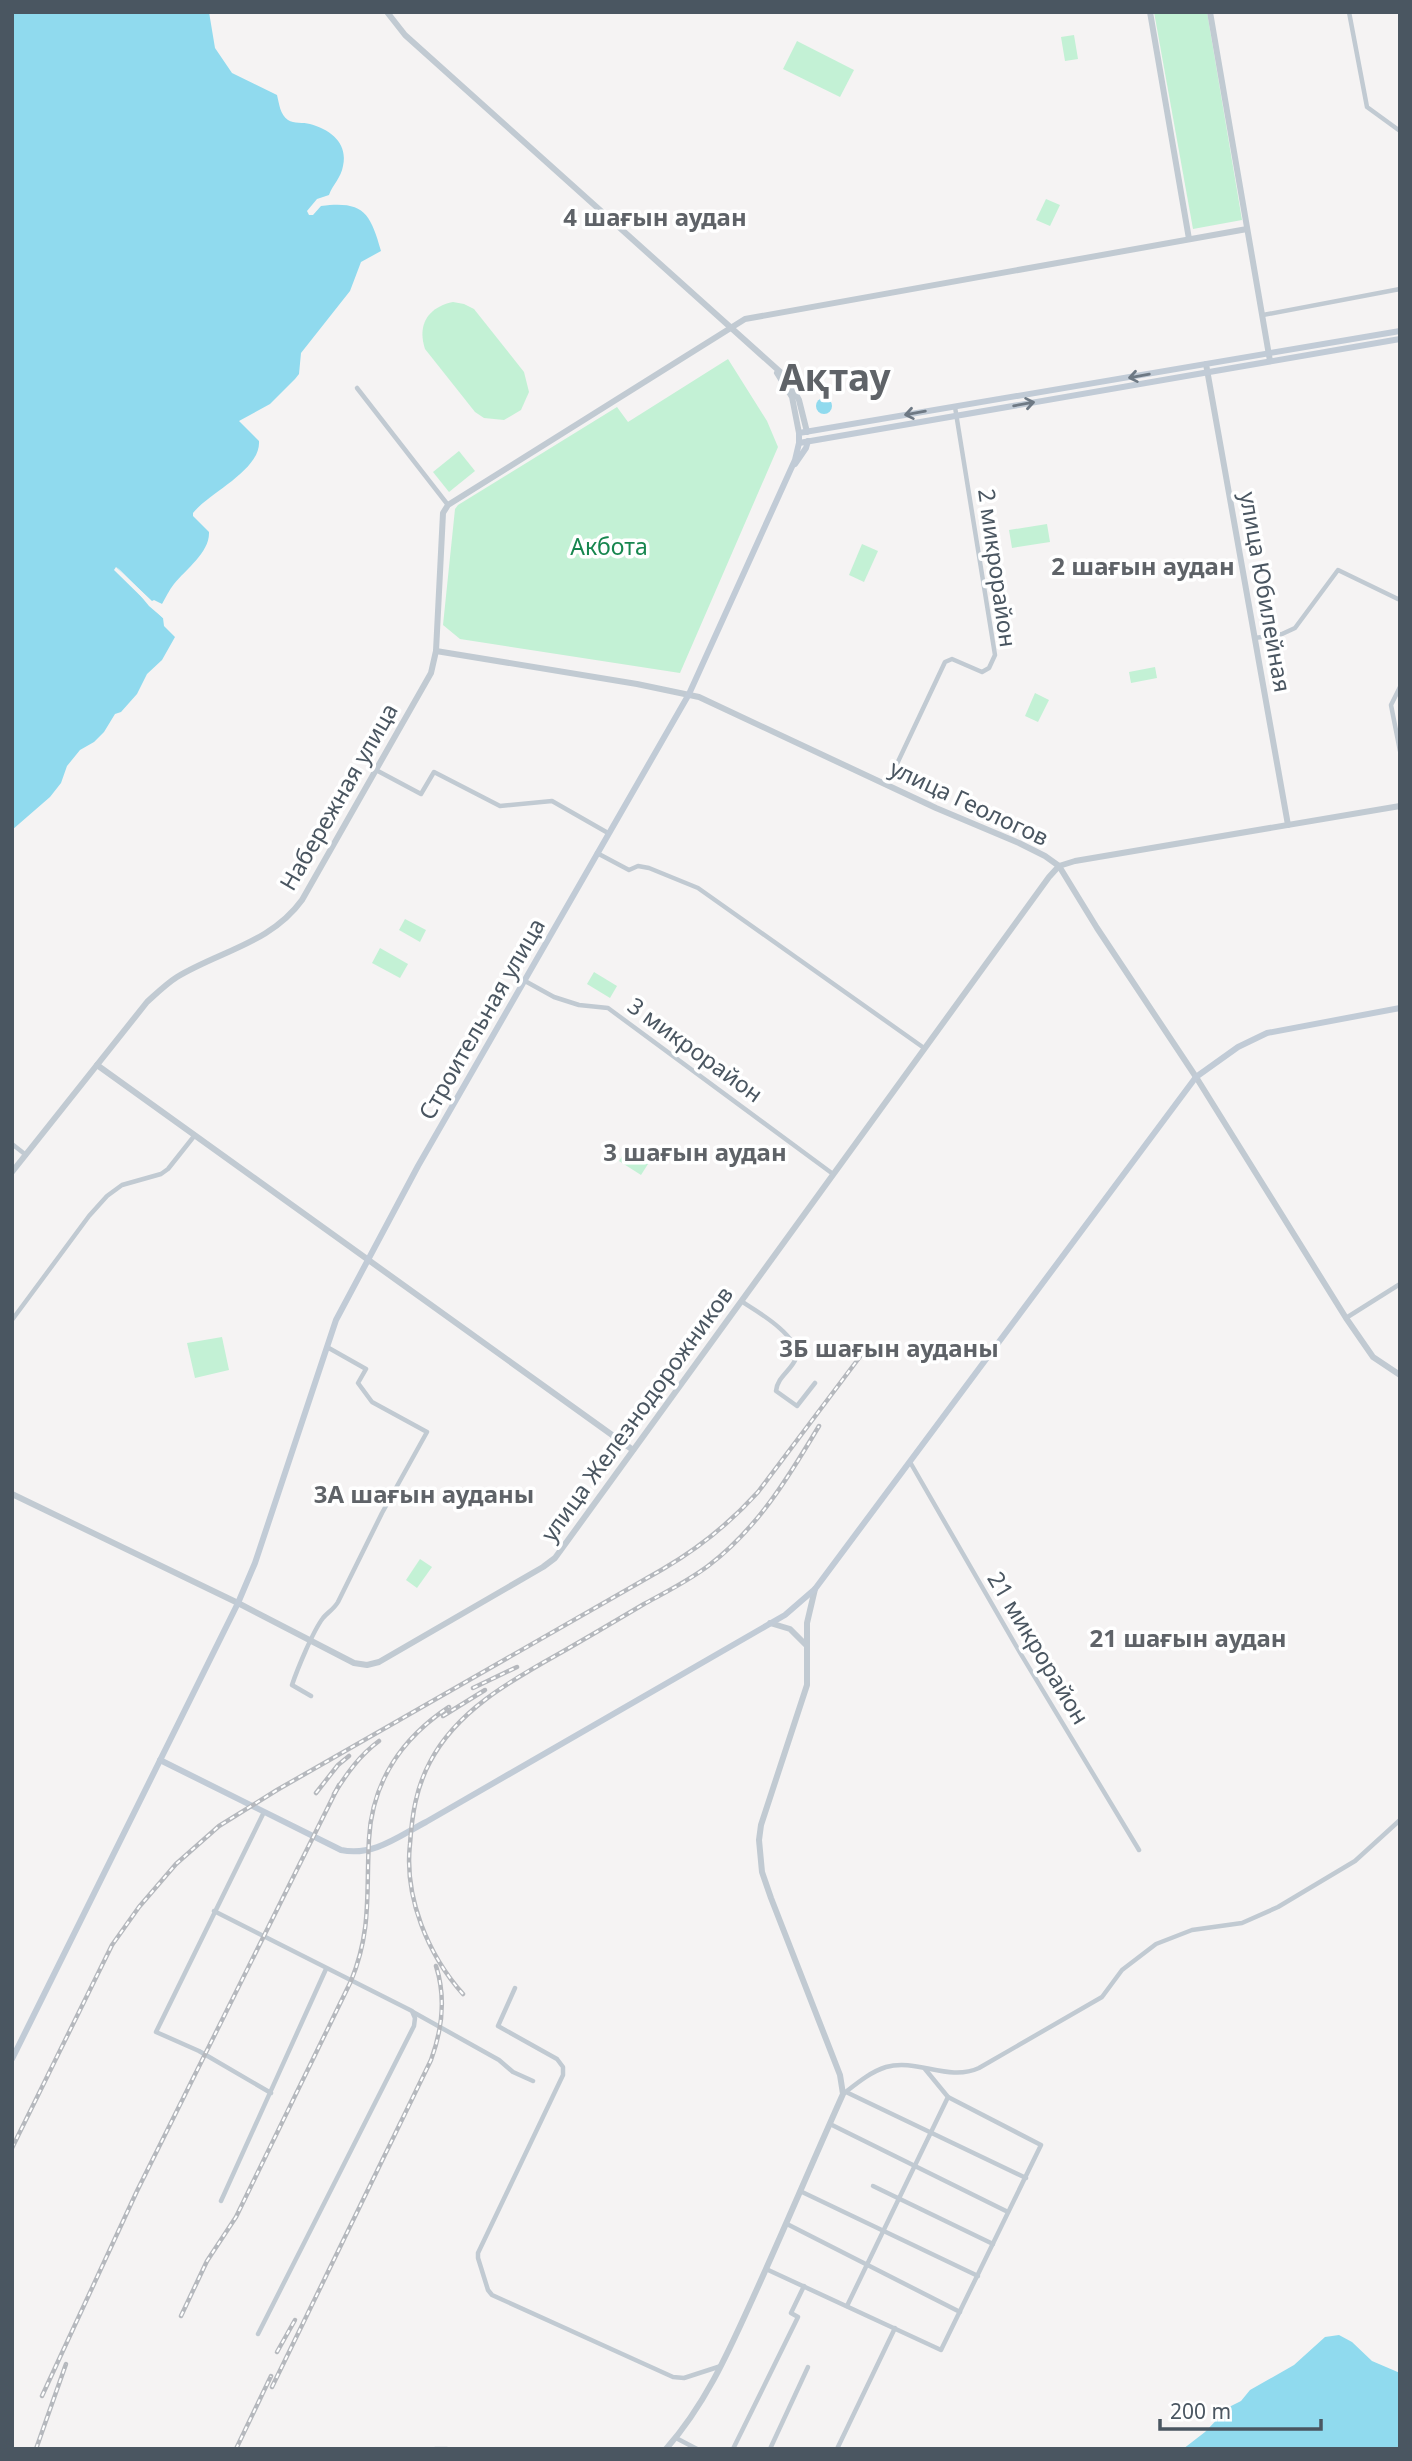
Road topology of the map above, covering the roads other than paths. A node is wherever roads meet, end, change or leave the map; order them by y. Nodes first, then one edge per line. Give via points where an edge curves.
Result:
1 (387, 12) edge
2 (1150, 12) edge
3 (1210, 12) edge
4 (1349, 12) edge
5 (1400, 131) edge
6 (1247, 229) junction
7 (1189, 239) junction
8 (1400, 289) edge
9 (1262, 315) junction
10 (729, 327) junction
11 (1400, 331) edge
12 (1400, 339) edge
13 (1361, 342) junction
14 (1270, 358) junction
15 (1206, 364) junction
16 (1208, 372) junction
17 (357, 387) dead end
18 (955, 407) junction
19 (957, 415) junction
20 (807, 432) junction
21 (799, 433) junction
22 (808, 442) junction
23 (799, 443) junction
24 (790, 468) junction
25 (448, 505) junction
26 (1400, 600) edge
27 (1255, 638) junction
28 (436, 651) junction
29 (1400, 687) edge
30 (690, 694) junction
31 (1400, 751) edge
32 (376, 770) junction
33 (887, 785) junction
34 (1400, 806) edge
35 (1288, 825) junction
36 (608, 832) junction
37 (596, 853) junction
38 (1059, 866) junction
39 (525, 981) junction
40 (1400, 1008) edge
41 (924, 1048) junction
42 (97, 1065) junction
43 (1196, 1077) junction
44 (196, 1135) junction
45 (12, 1144) edge
46 (26, 1155) junction
47 (12, 1172) edge
48 (833, 1174) junction
49 (367, 1259) junction
50 (1400, 1284) edge
51 (740, 1300) junction
52 (1346, 1318) junction
53 (12, 1320) edge
54 (327, 1347) junction
55 (1400, 1375) edge
56 (815, 1383) dead end
57 (633, 1450) junction
58 (909, 1462) junction
59 (12, 1494) edge
60 (815, 1589) junction
61 (238, 1603) junction
62 (770, 1623) junction
63 (312, 1642) junction
64 (807, 1647) junction
65 (311, 1696) dead end
66 (160, 1760) junction
67 (264, 1812) junction
68 (1400, 1820) edge
69 (1139, 1850) dead end
70 (214, 1911) junction
71 (326, 1969) junction
72 (515, 1988) dead end
73 (412, 2011) junction
74 (12, 2059) edge
75 (925, 2069) junction
76 (533, 2081) dead end
77 (271, 2093) junction
78 (845, 2093) junction
79 (948, 2097) junction
80 (830, 2124) junction
81 (930, 2133) junction
82 (915, 2166) junction
83 (1026, 2178) junction
84 (873, 2186) dead end
85 (800, 2191) junction
86 (899, 2198) junction
87 (221, 2201) dead end
88 (1009, 2212) junction
89 (787, 2224) junction
90 (884, 2231) junction
91 (993, 2244) junction
92 (867, 2266) junction
93 (766, 2269) junction
94 (978, 2276) junction
95 (804, 2286) junction
96 (847, 2306) junction
97 (960, 2312) junction
98 (895, 2328) junction
99 (258, 2334) dead end
100 (722, 2365) junction
101 (808, 2367) dead end
102 (676, 2438) junction
103 (435, 2449) edge
104 (447, 2449) edge
105 (666, 2449) edge
106 (696, 2449) edge
107 (733, 2449) edge
108 (769, 2449) edge
109 (837, 2449) edge

1 - 10 street, Строительная улица via 405,35
2 - 7 street
3 - 6 street
4 - 5 street via 1367,107
6 - 7 street
6 - 9 street
7 - 10 street via 772,313
8 - 9 street
9 - 14 street
10 - 20 street, Строительная улица via 790,382
10 - 21 street, Строительная улица via 783,380 794,404
10 - 25 street
11 - 13 main road
12 - 13 main road
13 - 14 main road
14 - 15 main road
14 - 16 main road
15 - 16 street, улица Юбилейная
15 -> 18 main road
19 -> 16 main road
16 - 27 street, улица Юбилейная
17 - 25 street
18 - 19 street
18 -> 20 main road
19 - 22 main road
19 - 33 street, 2 микрорайон via 995,655 982,672 952,659 945,662
20 - 21 main road
20 - 22 main road, Строительная улица
21 - 23 main road, Строительная улица
22 - 23 main road
22 - 24 main road, Строительная улица
23 - 24 main road, Строительная улица
24 - 30 main road, Строительная улица
25 - 28 street, Набережная улица via 443,513
26 - 27 street via 1338,569 1294,628
27 - 35 street, улица Юбилейная
28 - 30 street, улица Геологов
28 - 32 street, Набережная улица via 431,674
29 - 31 street via 1391,705
30 - 33 street, улица Геологов
30 - 36 main road, Строительная улица
32 - 36 street via 421,794 434,772 500,806 552,802
32 - 42 street, Набережная улица via 294,911 261,937 163,987
33 - 38 street, улица Геологов
34 - 35 street
35 - 38 street
36 - 37 main road, Строительная улица
37 - 39 main road, Строительная улица
37 - 41 street via 629,870 649,868 698,888
38 - 41 street, улица Железнодорожников
38 - 43 street, улица Геологов
39 - 48 street, 3 микрорайон via 579,1005 608,1009
39 - 49 main road, Строительная улица
40 - 43 main road via 1267,1033
41 - 48 street, улица Железнодорожников
42 - 44 street
42 - 46 street, Набережная улица
43 - 52 street, улица Геологов
43 - 58 main road
44 - 49 street
44 - 53 street via 161,1174 122,1185 107,1196
45 - 46 street
46 - 47 street, Набережная улица
48 - 51 street, улица Железнодорожников
49 - 54 main road, Строительная улица
49 - 57 street
50 - 52 street
51 - 56 street via 788,1334 796,1353 776,1391 797,1406
51 - 57 street, улица Железнодорожников
52 - 55 street, улица Геологов via 1373,1357
54 - 61 main road, Строительная улица
54 - 63 street via 366,1369 358,1383 372,1402 427,1432 338,1602 324,1617
57 - 63 street, улица Железнодорожников via 544,1567 379,1662 354,1663
58 - 60 main road
58 - 69 street, 21 микрорайон
59 - 61 street, улица Железнодорожников
60 - 62 main road
60 - 64 street via 808,1612
61 - 63 street, улица Железнодорожников
61 - 66 main road, Строительная улица
62 - 64 street via 790,1629
62 - 67 main road via 378,1848 354,1853 341,1850
63 - 65 street via 292,1685
64 - 78 street via 807,1685 761,1825 759,1855
66 - 67 main road
66 - 74 main road, Строительная улица
67 - 70 street
68 - 75 street via 1355,1861 1278,1907 1242,1923 1192,1930 1156,1944 1122,1970 1101,1997 979,2068 961,2074
70 - 71 street
70 - 77 street via 156,2032
71 - 73 street
71 - 77 street
72 - 100 street via 498,2026 557,2059 563,2075 477,2256 488,2290 673,2376 684,2378
73 - 76 street
73 - 99 street via 414,2026
75 - 78 street via 887,2067
75 - 79 street
77 - 87 street
78 - 80 street
78 - 81 street
79 - 81 street
79 - 83 street via 1041,2145
80 - 82 street
80 - 85 street
81 - 82 street
81 - 83 street
82 - 86 street
82 - 88 street
83 - 88 street
84 - 86 street
85 - 89 street
85 - 90 street
86 - 90 street
86 - 91 street
88 - 91 street
89 - 92 street
89 - 93 street
90 - 92 street
90 - 94 street
91 - 94 street
92 - 96 street
92 - 97 street
93 - 95 street
93 - 100 street
94 - 97 street
95 - 96 street
95 - 107 street via 790,2313 798,2317
96 - 98 street
97 - 98 street via 941,2350
98 - 109 street
100 - 102 street
101 - 108 street
102 - 105 street
102 - 106 street
103 - 104 street

